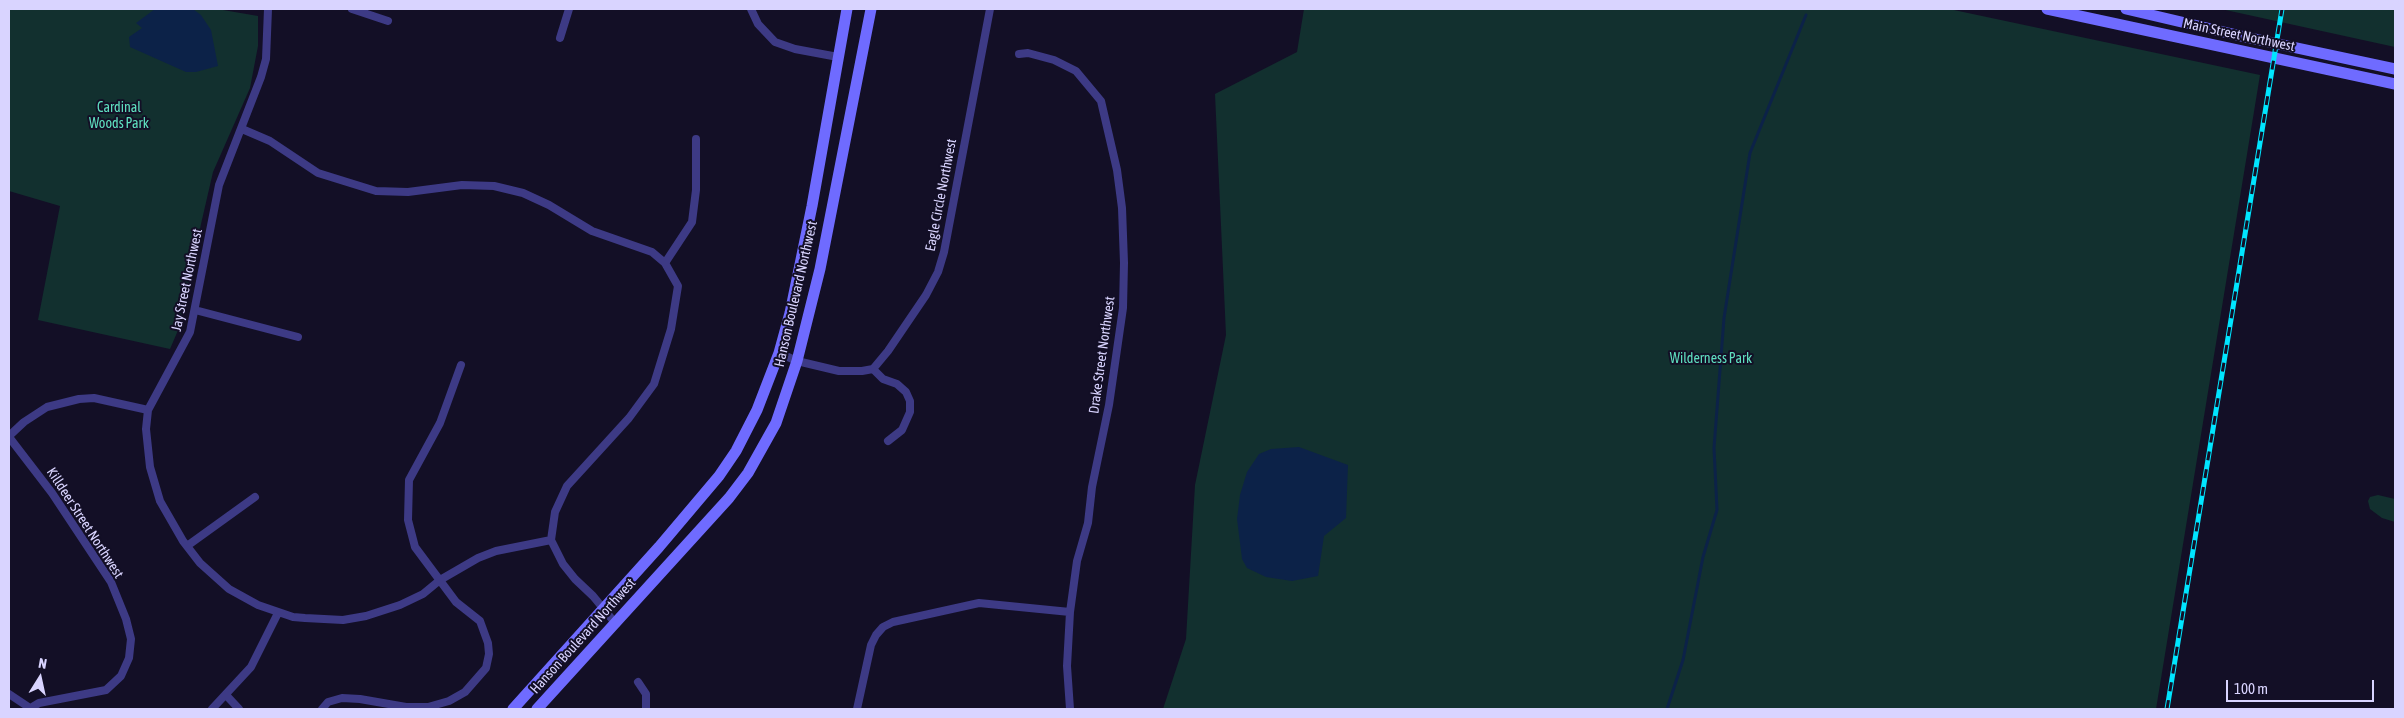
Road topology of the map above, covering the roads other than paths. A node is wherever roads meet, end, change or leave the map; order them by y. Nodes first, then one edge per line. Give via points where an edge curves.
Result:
1 (268, 9) edge
2 (352, 9) edge
3 (569, 9) edge
4 (750, 9) edge
5 (847, 9) edge
6 (871, 9) edge
7 (990, 9) edge
8 (2047, 9) edge
9 (2126, 9) edge
10 (388, 21) dead end
11 (560, 38) dead end
12 (1019, 54) dead end
13 (838, 58) junction
14 (2395, 69) edge
15 (2395, 84) edge
16 (242, 129) junction
17 (696, 139) dead end
18 (665, 263) junction
19 (195, 310) junction
20 (298, 337) dead end
21 (779, 353) junction
22 (797, 361) junction
23 (461, 365) dead end
24 (873, 368) junction
25 (148, 410) junction
26 (9, 436) edge
27 (888, 441) dead end
28 (255, 496) dead end
29 (551, 540) junction
30 (187, 546) junction
31 (440, 580) junction
32 (603, 609) junction
33 (1070, 612) junction
34 (278, 613) junction
35 (616, 624) junction
36 (638, 682) dead end
37 (9, 694) edge
38 (226, 695) junction
39 (30, 708) edge
40 (212, 709) edge
41 (239, 709) edge
42 (322, 709) edge
43 (513, 709) edge
44 (537, 709) edge
45 (646, 709) edge
46 (857, 709) edge
47 (1070, 709) edge

1 - 16 street, Jay Street Northwest via 266,59
2 - 10 street
3 - 11 street
4 - 13 street via 758,24 775,42
5 - 13 main road, Hanson Boulevard Northwest
6 - 22 main road, Hanson Boulevard Northwest via 820,269
7 - 24 street, Eagle Circle Northwest via 938,272 885,356
8 - 15 main road, Main Street Northwest
9 - 14 main road, Main Street Northwest
12 - 33 street, Drake Street Northwest via 1028,53 1054,60 1076,71 1101,101 1122,208 1122,308 1109,404 1088,522 1077,561
13 - 21 main road, Hanson Boulevard Northwest via 812,206
16 - 18 street via 270,141 318,173 376,191 408,192 462,185 494,186 523,193 592,231 652,252
16 - 19 street, Jay Street Northwest via 219,185
17 - 18 street via 692,222
18 - 29 street via 678,286 654,384 629,418 567,486 556,512
19 - 20 street
19 - 25 street, Jay Street Northwest via 190,332
21 - 22 street
21 - 32 main road, Hanson Boulevard Northwest via 749,428 724,468
22 - 24 street via 839,371
22 - 35 main road, Hanson Boulevard Northwest via 776,423 748,473
23 - 31 street via 440,423 409,480 410,533 415,546
24 - 27 street via 883,379 897,384 906,392 910,401 908,422
25 - 26 street via 94,398 79,399 47,407
25 - 30 street, Jay Street Northwest via 146,429 150,467 160,501
26 - 39 street, Killdeer Street Northwest via 67,514 111,582 131,639 129,658 121,676 106,690 39,703
28 - 30 street
29 - 31 street, Jay Street Northwest via 496,551
29 - 32 street via 575,580
30 - 34 street, Jay Street Northwest via 200,563 229,589
31 - 34 street, Jay Street Northwest via 423,594 366,616 343,620
31 - 42 street via 456,602 480,621 489,654 486,668 478,680 449,701 428,707 342,698 328,702
32 - 35 street
32 - 43 main road, Hanson Boulevard Northwest
33 - 46 street via 979,603 892,622 883,627 871,645
33 - 47 street, Drake Street Northwest via 1067,666
34 - 38 street via 251,667
35 - 44 main road, Hanson Boulevard Northwest
36 - 45 street via 646,694
37 - 39 street
38 - 40 street
38 - 41 street

